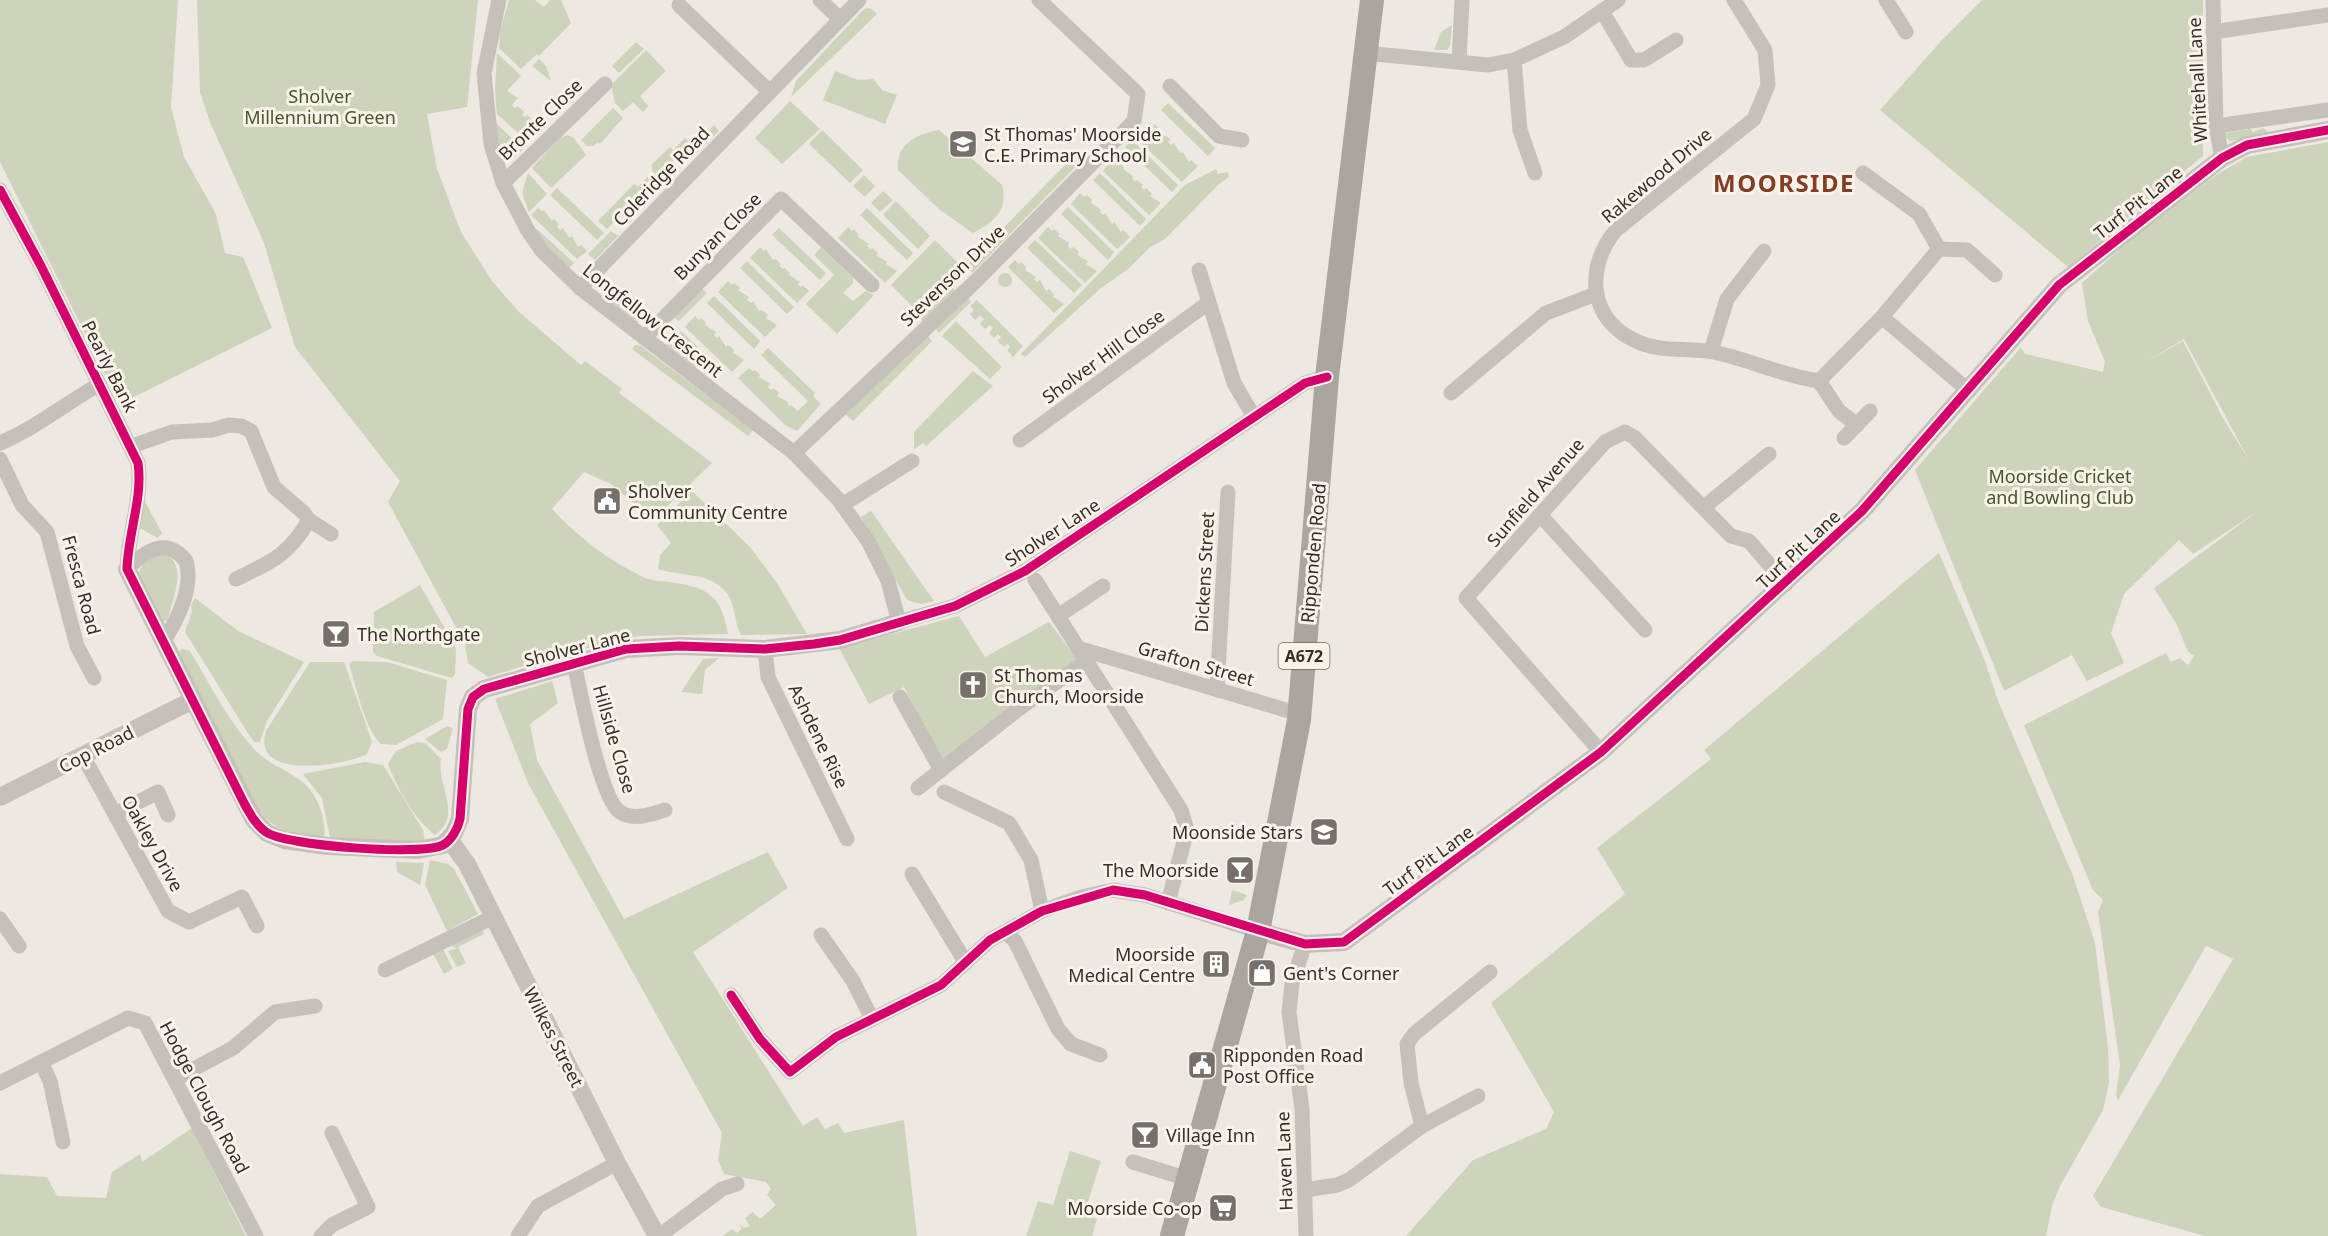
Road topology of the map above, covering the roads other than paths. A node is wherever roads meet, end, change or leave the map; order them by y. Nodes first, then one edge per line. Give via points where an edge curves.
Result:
1 (499, 0) edge
2 (820, 0) edge
3 (859, 0) edge
4 (1039, 0) edge
5 (1372, 0) edge
6 (1462, 0) edge
7 (1618, 0) edge
8 (1734, 0) edge
9 (1886, 0) edge
10 (2213, 0) edge
11 (679, 6) dead end
12 (1602, 11) junction
13 (2328, 15) edge
14 (840, 20) junction
15 (1906, 32) dead end
16 (2213, 32) junction
17 (1676, 40) dead end
18 (1365, 53) junction
19 (1514, 60) junction
20 (1459, 62) junction
21 (605, 84) dead end
22 (1170, 86) dead end
23 (770, 92) junction
24 (2328, 110) edge
25 (2216, 126) junction
26 (2328, 130) edge
27 (1242, 140) dead end
28 (2222, 158) junction
29 (1535, 173) dead end
30 (1863, 173) dead end
31 (503, 183) junction
32 (0, 190) edge
33 (1939, 249) junction
34 (1764, 251) dead end
35 (1199, 270) dead end
36 (1995, 275) dead end
37 (872, 285) dead end
38 (580, 288) junction
39 (1596, 294) junction
40 (1208, 303) junction
41 (1882, 317) junction
42 (644, 338) junction
43 (1712, 351) junction
44 (1327, 377) junction
45 (1819, 381) junction
46 (100, 384) junction
47 (1969, 391) junction
48 (1451, 393) dead end
49 (1870, 411) dead end
50 (1254, 417) junction
51 (1857, 425) junction
52 (1844, 438) dead end
53 (1020, 440) dead end
54 (0, 443) edge
55 (132, 446) junction
56 (794, 453) junction
57 (1770, 454) dead end
58 (0, 459) edge
59 (912, 461) dead end
60 (1228, 492) dead end
61 (842, 505) junction
62 (1704, 507) junction
63 (1541, 516) junction
64 (309, 520) junction
65 (331, 534) dead end
66 (127, 568) junction
67 (236, 579) dead end
68 (1035, 580) dead end
69 (1786, 584) junction
70 (1103, 586) dead end
71 (1058, 616) junction
72 (899, 622) junction
73 (1645, 630) dead end
74 (163, 642) junction
75 (765, 649) junction
76 (1084, 654) junction
77 (574, 663) junction
78 (94, 678) dead end
79 (1217, 690) junction
80 (900, 697) dead end
81 (192, 700) junction
82 (1299, 714) junction
83 (1601, 752) junction
84 (83, 756) junction
85 (941, 770) junction
86 (918, 788) dead end
87 (944, 792) dead end
88 (0, 797) edge
89 (665, 810) dead end
90 (115, 814) junction
91 (168, 815) dead end
92 (449, 839) junction
93 (847, 839) dead end
94 (912, 874) dead end
95 (1168, 903) junction
96 (1042, 911) junction
97 (493, 917) junction
98 (0, 919) edge
99 (257, 926) dead end
100 (1258, 931) junction
101 (1005, 932) junction
102 (821, 935) dead end
103 (1305, 944) junction
104 (19, 945) dead end
105 (966, 963) junction
106 (385, 970) dead end
107 (1490, 972) dead end
108 (731, 995) dead end
109 (315, 1006) dead end
110 (872, 1019) junction
111 (1100, 1055) dead end
112 (41, 1062) junction
113 (175, 1079) junction
114 (0, 1083) edge
115 (1478, 1096) dead end
116 (1422, 1126) junction
117 (332, 1133) dead end
118 (63, 1142) dead end
119 (1133, 1162) dead end
120 (618, 1163) junction
121 (1188, 1179) junction
122 (737, 1184) dead end
123 (1305, 1190) junction
124 (256, 1236) edge
125 (321, 1236) edge
126 (518, 1236) edge
127 (658, 1236) edge
128 (1172, 1236) edge
129 (1306, 1236) edge

1 - 31 street, Longfellow Crescent via 484,72 491,144
2 - 14 street
3 - 14 street, Coleridge Road
4 - 56 street, Stevenson Drive via 1138,94 1134,121 977,280
5 - 18 main road, Ripponden Road / A672
6 - 20 street
7 - 12 street
8 - 39 street, Rakewood Drive via 1766,50 1768,85 1754,119 1616,230 1604,244 1596,266
9 - 15 street
10 - 16 street, Whitehall Lane
11 - 23 street
12 - 17 street via 1631,60 1644,60
12 - 19 street via 1564,37
13 - 16 street
14 - 23 street, Coleridge Road
16 - 25 street, Whitehall Lane
18 - 20 street
18 - 44 main road, Ripponden Road / A672
19 - 20 street via 1488,65
19 - 29 street via 1520,130
21 - 31 street, Bronte Close
22 - 27 street via 1219,136
23 - 38 street, Coleridge Road
24 - 25 street
25 - 28 street, Whitehall Lane
26 - 28 street, Turf Pit Lane via 2247,145
28 - 47 street, Turf Pit Lane via 2059,285
30 - 33 street via 1919,214
31 - 38 street, Longfellow Crescent via 542,251
32 - 46 street, Pearly Bank
33 - 36 street via 1967,250
33 - 41 street
34 - 43 street via 1727,299
35 - 40 street
37 - 42 street, Bunyan Close via 781,199
38 - 42 street, Longfellow Crescent
39 - 43 street via 1608,317 1637,342 1681,351
39 - 48 street via 1546,314
40 - 50 street via 1234,383
40 - 53 street, Sholver Hill Close
41 - 45 street
41 - 47 street
42 - 56 street, Longfellow Crescent
43 - 45 street via 1794,378
44 - 50 street, Sholver Lane via 1305,384
44 - 82 main road, Ripponden Road / A672
45 - 51 street via 1839,411
46 - 54 street via 34,427
46 - 55 street, Pearly Bank
47 - 69 street, Turf Pit Lane via 1862,511
49 - 51 street
50 - 72 street, Sholver Lane via 1025,571 955,606
51 - 52 street
55 - 64 street via 172,432 241,426 251,431 274,487
55 - 66 street, Pearly Bank via 140,480
56 - 61 street, Longfellow Crescent
57 - 62 street
58 - 78 street, Fresca Road via 22,505 47,532 77,646 92,659
59 - 61 street
60 - 79 street, Dickens Street
61 - 72 street, Longfellow Crescent via 868,541 888,581
62 - 63 street, Sunfield Avenue via 1625,432 1605,442
62 - 69 street, Sunfield Avenue via 1731,536 1749,541
63 - 73 street
63 - 83 street, Sunfield Avenue via 1466,598
64 - 65 street
64 - 67 street via 285,554
66 - 74 street
66 - 74 street via 154,547 169,548 186,561 187,584
68 - 71 street
69 - 83 street, Turf Pit Lane
70 - 71 street
71 - 76 street
72 - 75 street, Sholver Lane via 840,640
74 - 81 street
75 - 77 street, Sholver Lane via 653,646
75 - 93 street, Ashdene Rise via 768,677
76 - 79 street, Grafton Street
76 - 85 street
76 - 95 street via 1181,810 1187,830
77 - 89 street, Hillside Close via 594,749 614,806 622,814 635,817
77 - 92 street, Sholver Lane via 484,689 473,697 467,715 460,819
79 - 82 street, Grafton Street
80 - 85 street
81 - 84 street, Cop Road
81 - 92 street via 244,803 267,833 284,840 327,846 418,850 443,845
82 - 100 main road, Ripponden Road / A672
83 - 103 street, Turf Pit Lane via 1344,942
84 - 88 street, Cop Road
84 - 90 street, Oakley Drive
85 - 86 street
87 - 96 street via 1009,823 1031,860
90 - 91 street via 158,792
90 - 99 street, Oakley Drive via 168,911 189,922 242,897
92 - 97 street, Wilkes Street via 467,864
94 - 105 street
95 - 96 street via 1113,890
95 - 100 street
96 - 101 street
97 - 106 street
97 - 120 street, Wilkes Street
98 - 104 street
100 - 103 street, Turf Pit Lane
100 - 121 main road, Ripponden Road / A672
101 - 105 street via 977,950
101 - 111 street via 1015,941 1058,1029 1071,1044
102 - 110 street via 853,981
103 - 123 street, Haven Lane via 1290,989 1289,1012 1302,1109
105 - 110 street via 941,985
107 - 116 street via 1407,1044 1411,1083
108 - 110 street via 760,1039 790,1072 836,1037
109 - 113 street via 275,1012 233,1048
112 - 113 street, Hodge Clough Road via 128,1018 145,1023
112 - 114 street, Hodge Clough Road
112 - 118 street via 51,1081
113 - 124 street, Hodge Clough Road
115 - 116 street
116 - 123 street via 1349,1180
117 - 125 street via 368,1208 332,1225
119 - 121 street
120 - 126 street via 538,1206
120 - 127 street, Wilkes Street
121 - 128 main road, Ripponden Road / A672
122 - 127 street via 722,1189
123 - 129 street, Haven Lane

